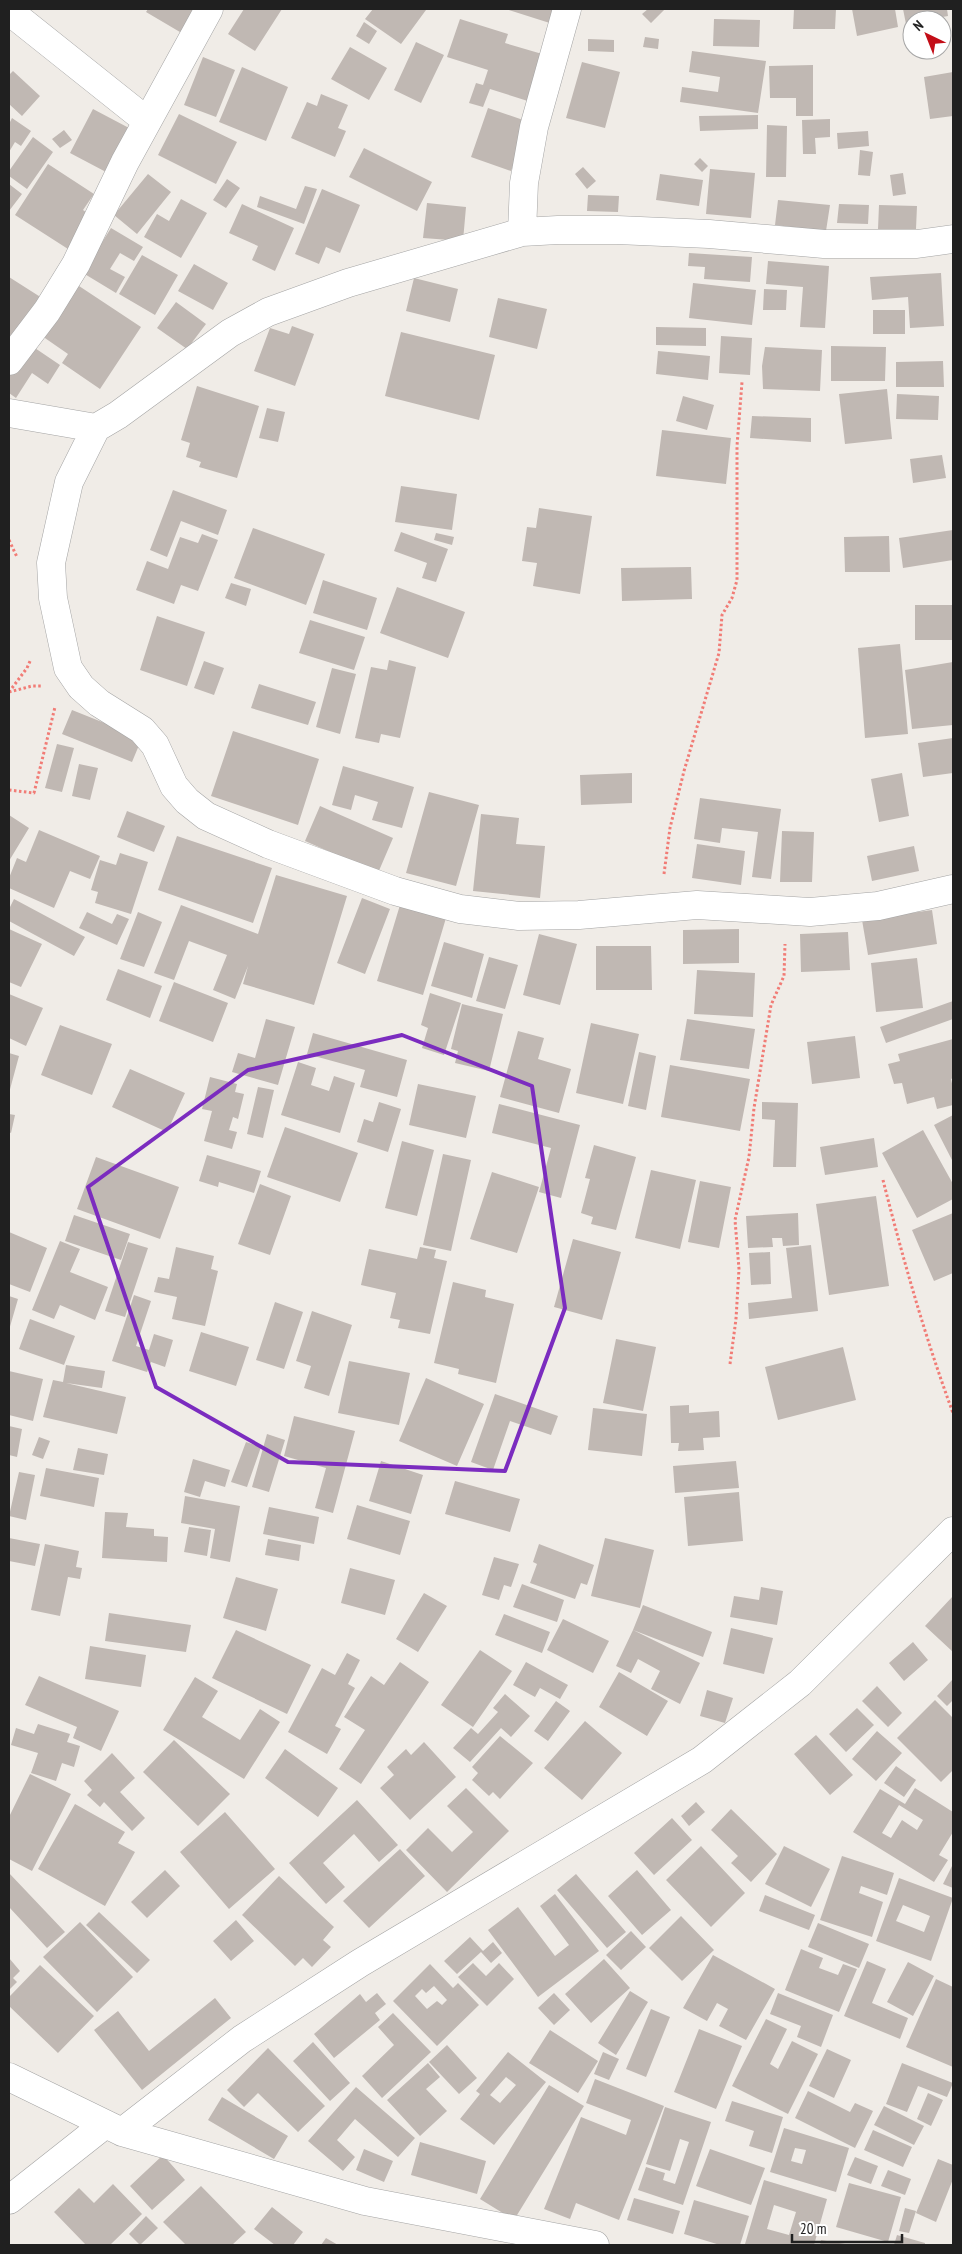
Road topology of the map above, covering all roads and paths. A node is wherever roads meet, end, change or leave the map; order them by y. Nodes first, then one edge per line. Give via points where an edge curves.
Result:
1 (209, 9) edge
2 (567, 9) edge
3 (9, 10) edge
4 (147, 121) junction
5 (522, 232) junction
6 (953, 239) edge
7 (9, 361) edge
8 (742, 382) dead end
9 (9, 413) edge
10 (96, 428) junction
11 (56, 701) dead end
12 (9, 790) edge
13 (953, 889) edge
14 (662, 907) junction
15 (786, 911) junction
16 (883, 1180) dead end
17 (730, 1364) dead end
18 (953, 1413) edge
19 (953, 1531) edge
20 (9, 2077) edge
21 (113, 2129) junction
22 (9, 2200) edge
23 (595, 2245) edge

1 - 4 street
2 - 5 street via 534,126 524,183
3 - 4 street
4 - 7 street via 76,264 47,311
5 - 6 street via 617,230 824,244 917,244
5 - 10 street via 366,278 268,312 230,333
8 - 14 path via 737,446 737,580 722,615 719,653 670,828
9 - 10 street
10 - 14 street via 68,482 51,563 59,634 68,668 81,687 99,703 142,730 155,745 174,786 187,801 206,816 268,844 395,891 460,909 519,916 579,915
11 - 12 path via 34,794
13 - 15 street via 878,906
14 - 15 street via 697,905
15 - 17 path via 784,976 771,1005 749,1157 735,1220 739,1269
16 - 18 path via 930,1351
19 - 21 street via 800,1683 702,1760 360,1963 242,2039
20 - 21 street
21 - 22 street
21 - 23 street via 365,2201

